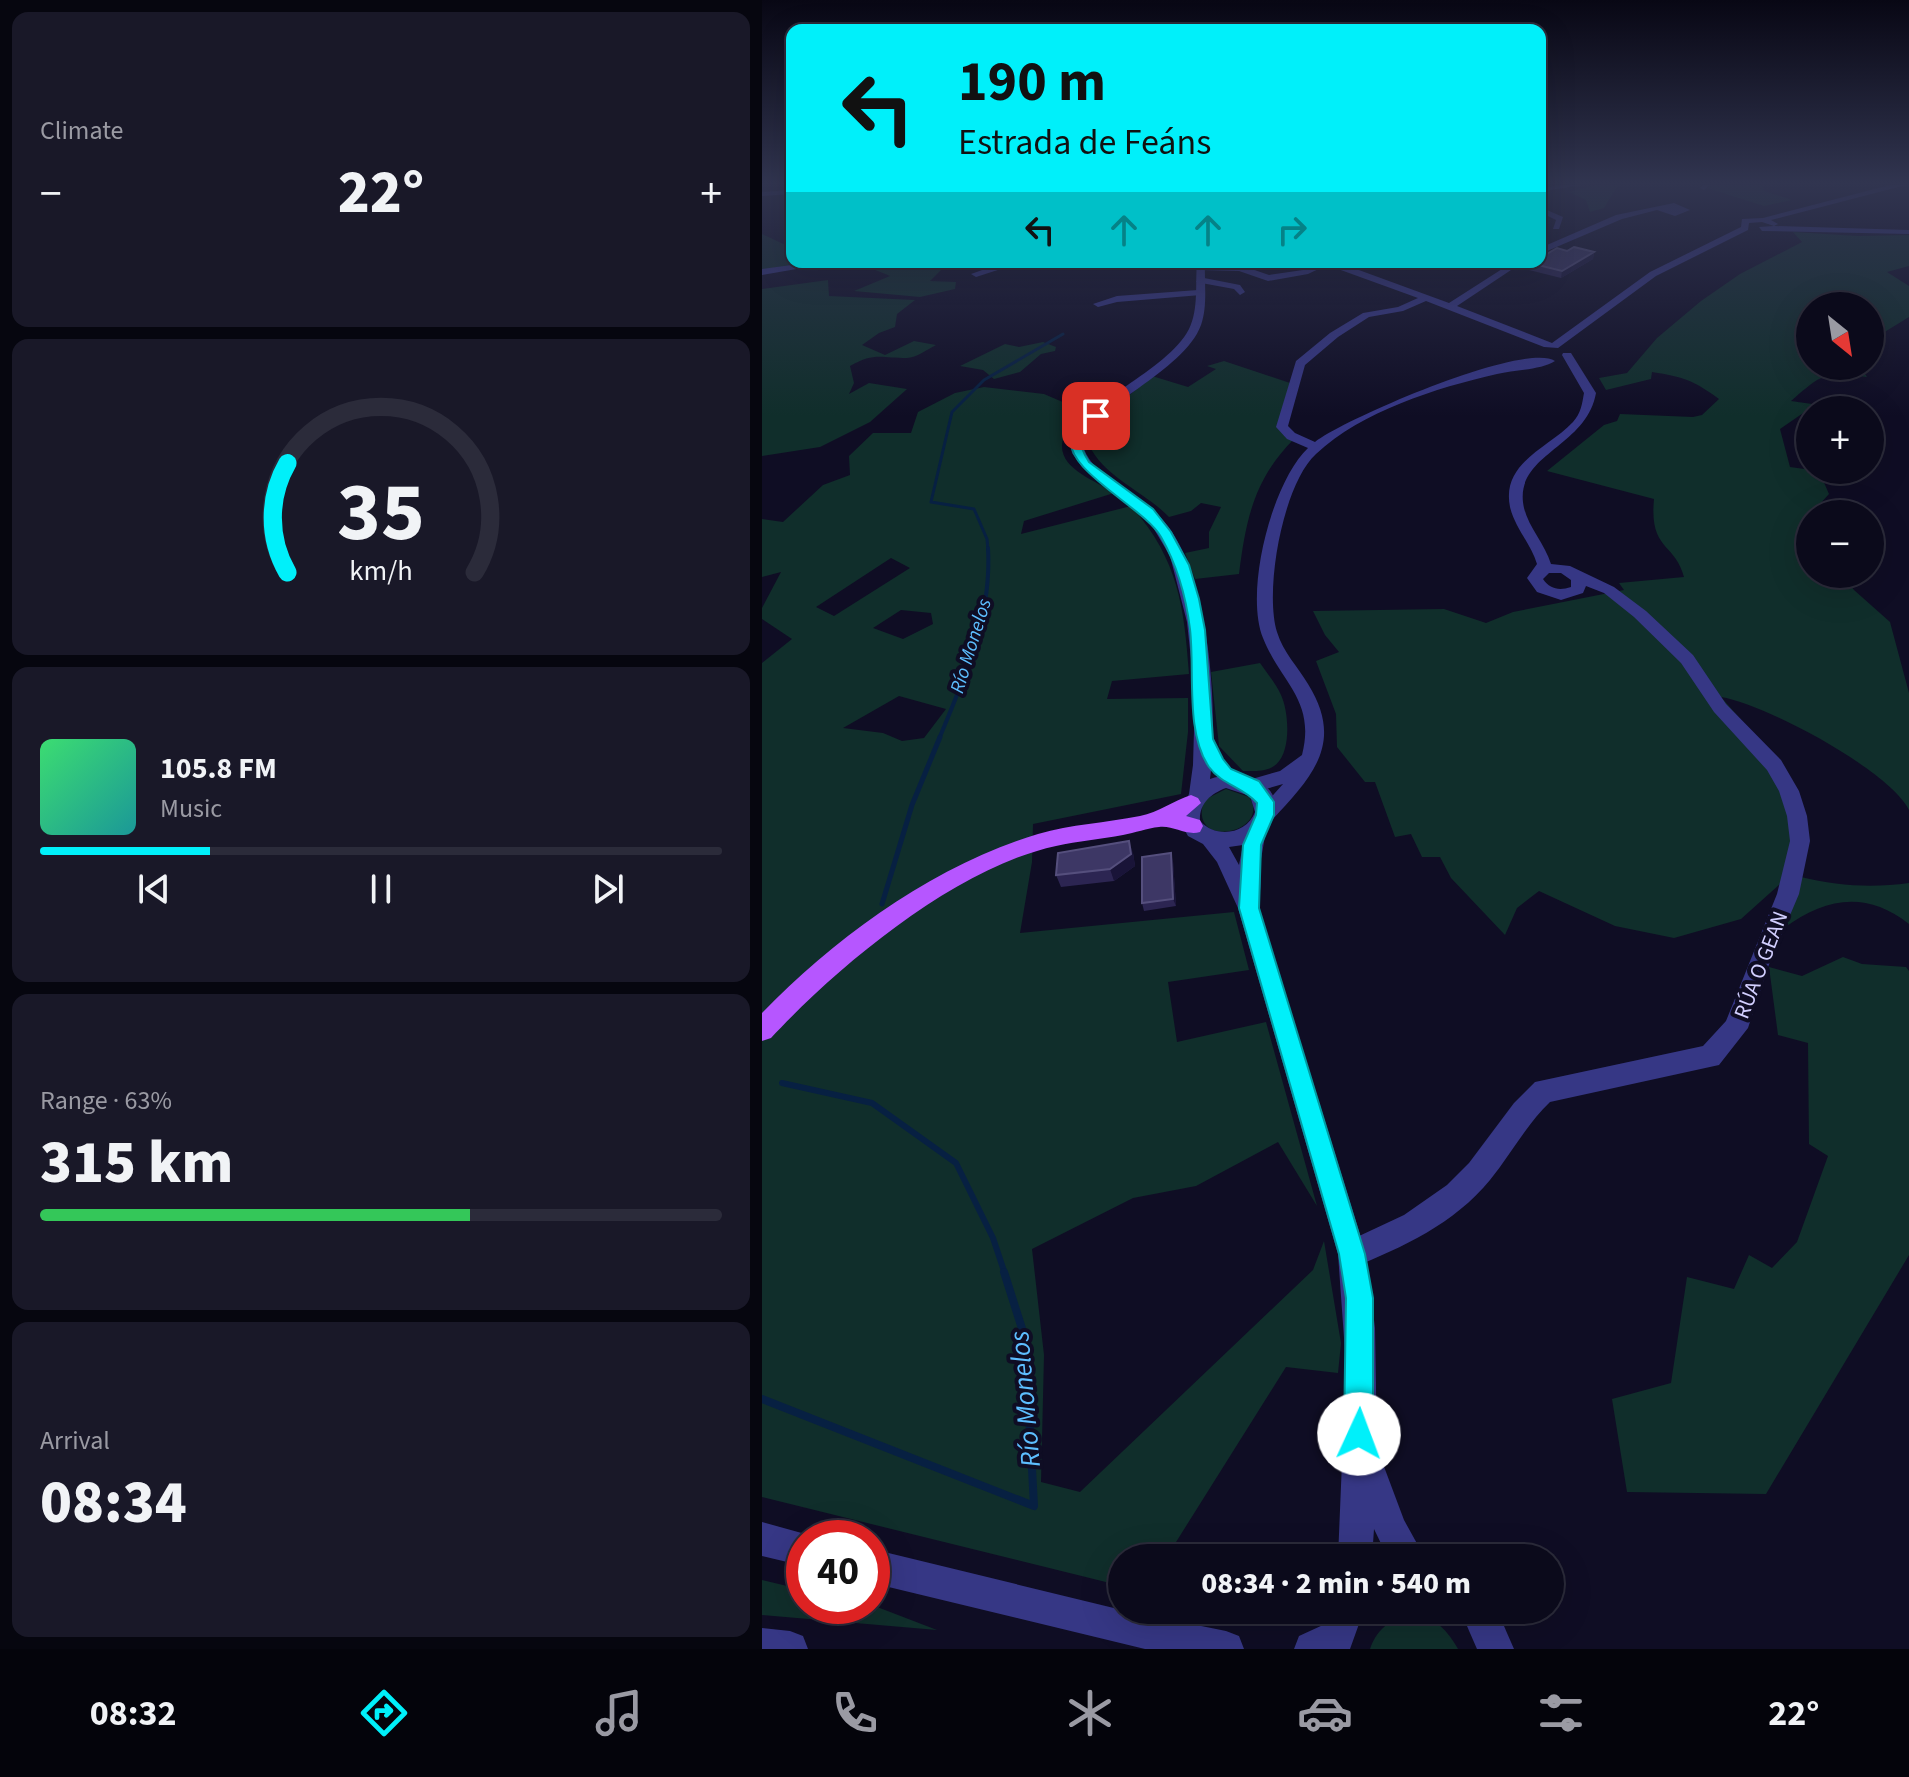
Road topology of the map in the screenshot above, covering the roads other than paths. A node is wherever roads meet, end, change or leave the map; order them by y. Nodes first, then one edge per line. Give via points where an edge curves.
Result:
1 (1675, 262) edge
2 (1688, 262) edge
3 (790, 268) edge
4 (998, 268) edge
5 (1240, 268) edge
6 (1240, 268) edge
7 (1313, 268) edge
8 (1349, 268) edge
9 (1510, 268) edge
10 (762, 272) edge
11 (976, 274) dead end
12 (1200, 276) edge
13 (1240, 292) dead end
14 (1419, 301) junction
15 (1098, 304) dead end
16 (1449, 307) junction
17 (1519, 335) junction
18 (1551, 346) junction
19 (1531, 352) junction
20 (1567, 354) junction
21 (1551, 361) junction
22 (1510, 366) junction
23 (1578, 373) junction
24 (1316, 447) junction
25 (1539, 548) junction
26 (1538, 573) junction
27 (1572, 574) junction
28 (1205, 739) junction
29 (1310, 755) junction
30 (1244, 783) junction
31 (1195, 798) junction
32 (1163, 819) junction
33 (1261, 822) junction
34 (1202, 832) junction
35 (1249, 908) junction
36 (762, 1030) edge
37 (1352, 1254) junction
38 (1359, 1434) junction
39 (762, 1539) edge
40 (1355, 1544) edge
41 (1401, 1544) edge
42 (786, 1545) edge
43 (890, 1571) edge
44 (1484, 1624) edge
45 (762, 1646) edge
46 (790, 1649) edge
47 (1226, 1649) edge
48 (1496, 1649) edge

1 - 18 street
2 - 20 street via 1619,307
3 - 10 street
4 - 11 street
5 - 7 street via 1268,278
6 - 12 street
8 - 14 street
9 - 16 street
12 - 13 street
12 - 15 street
12 - 28 street via 1194,330 1078,434 1076,446 1084,464 1157,522 1182,565 1198,630
14 - 16 street
14 - 24 street via 1366,315 1300,363 1282,427
16 - 17 street
17 - 18 street
17 - 19 street
18 - 19 street
18 - 20 street
19 - 21 street
19 - 22 street
20 - 21 street
20 - 23 street
21 - 22 street
21 - 23 street
22 - 24 street via 1374,414
23 - 25 street via 1590,393 1586,415 1525,465 1519,480 1518,513
24 - 29 street via 1297,466 1282,500 1265,607 1277,655 1313,711
25 - 26 street via 1544,564
25 - 27 street, RÚA O GEAN
26 - 27 street via 1545,569
26 - 27 street via 1536,584 1561,595 1581,585
27 - 37 street, RÚA O GEAN via 1609,590 1640,614 1687,659 1720,708 1774,765 1789,791 1800,841 1788,894 1736,1028 1710,1057 1544,1091 1470,1183 1425,1221
28 - 30 street via 1216,763
28 - 31 street
29 - 30 street via 1286,776
29 - 33 street via 1304,776
30 - 31 street via 1215,783
30 - 33 street via 1266,802
31 - 32 main road
31 - 34 street via 1189,815
32 - 34 main road
32 - 36 main road via 1065,835 958,877 870,935
33 - 34 street via 1241,838
33 - 35 street via 1248,873
34 - 35 street via 1225,857
35 - 37 street
37 - 38 street via 1360,1298
38 - 40 street
38 - 41 street via 1367,1470
39 - 42 street
43 - 47 street
44 - 48 street
45 - 46 street

